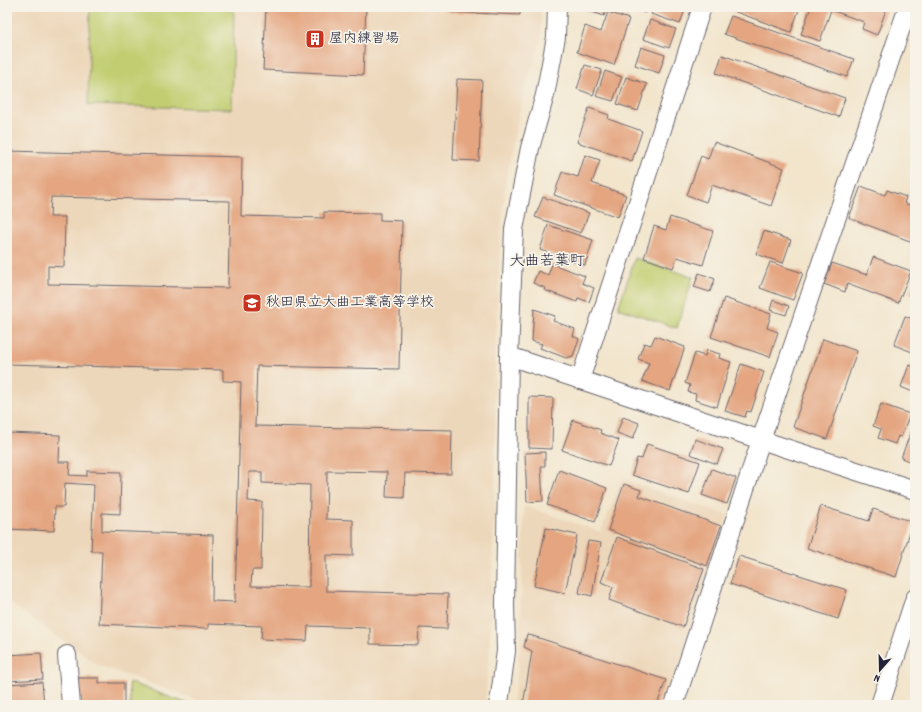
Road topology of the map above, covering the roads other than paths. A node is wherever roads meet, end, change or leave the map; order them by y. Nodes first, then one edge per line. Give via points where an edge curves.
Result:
1 (557, 7) edge
2 (702, 7) edge
3 (908, 7) edge
4 (509, 356) junction
5 (580, 380) junction
6 (760, 440) junction
7 (915, 490) edge
8 (915, 598) edge
9 (67, 655) dead end
10 (71, 705) edge
11 (498, 705) edge
12 (674, 705) edge
13 (880, 705) edge

1 - 4 street via 556,37 546,95 530,148 514,229
2 - 5 street
3 - 6 street
4 - 5 street
4 - 11 street via 506,651
5 - 6 street
6 - 7 street
6 - 12 street
8 - 13 street
9 - 10 street

